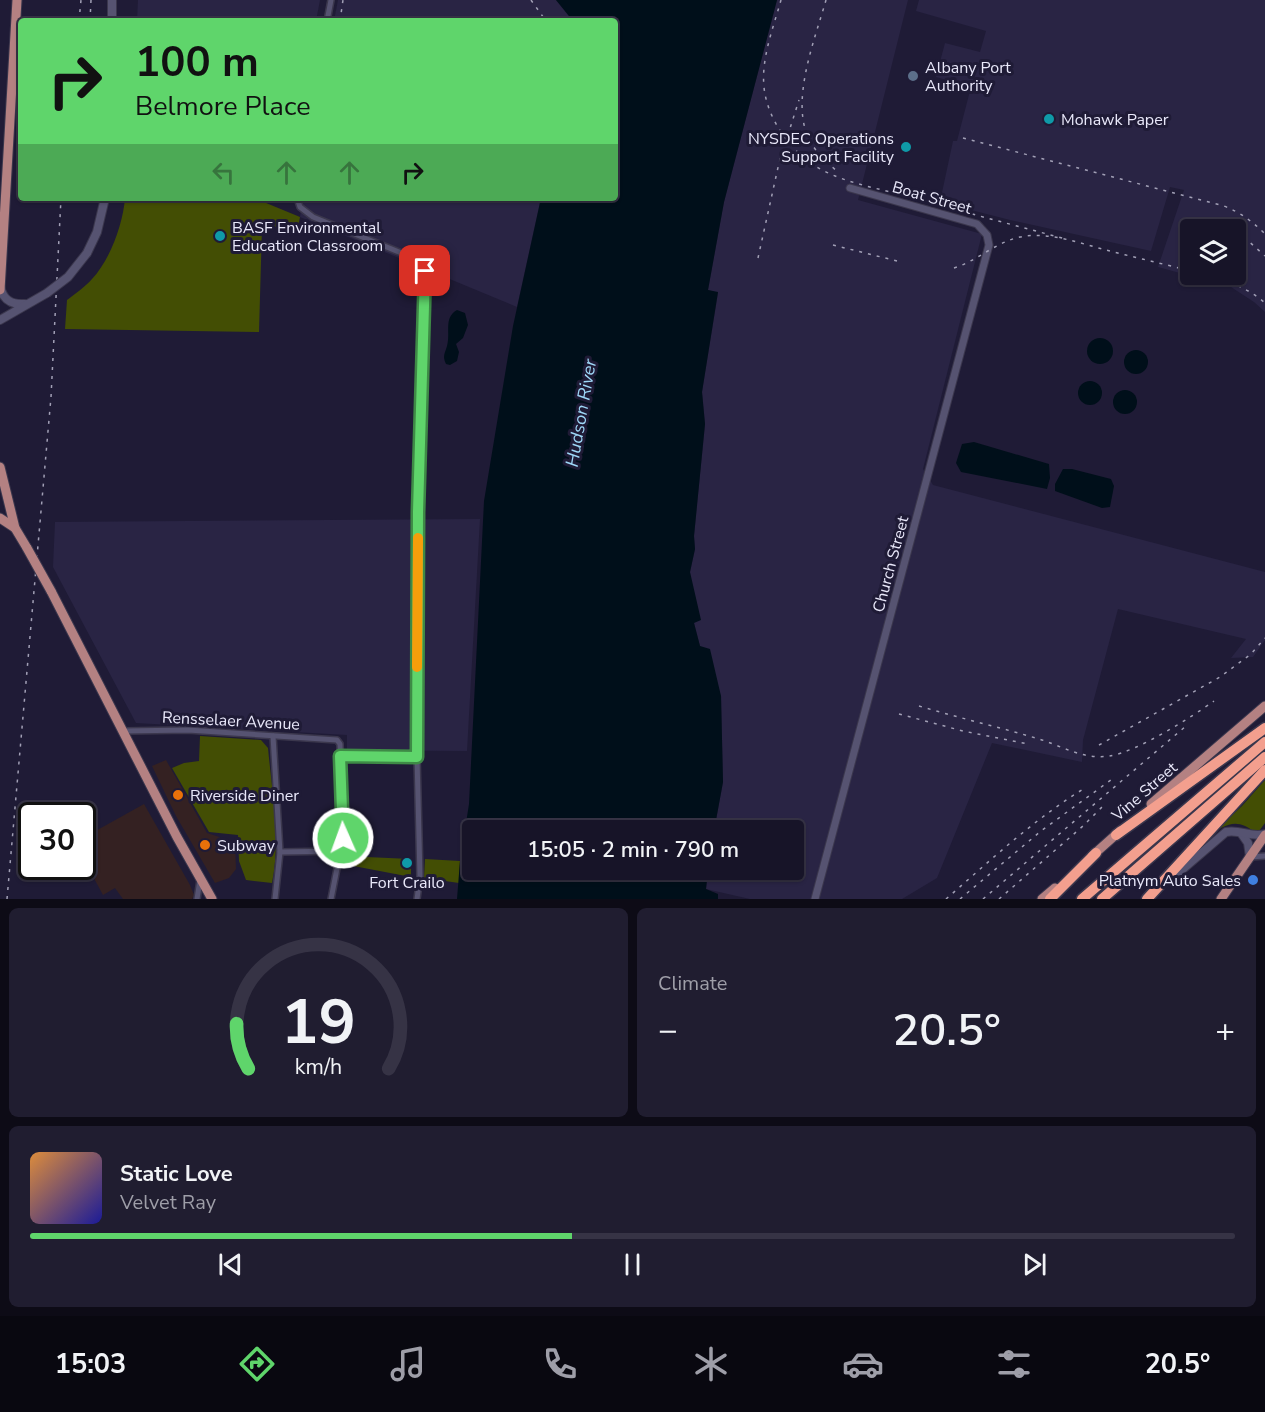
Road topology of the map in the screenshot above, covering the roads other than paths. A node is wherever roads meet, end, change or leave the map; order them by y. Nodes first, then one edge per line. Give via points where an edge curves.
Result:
1 (17, 0) edge
2 (112, 0) edge
3 (331, 0) edge
4 (112, 18) edge
5 (328, 18) edge
6 (849, 188) dead end
7 (104, 201) edge
8 (298, 201) edge
9 (987, 235) joint
10 (0, 288) edge
11 (29, 303) junction
12 (0, 320) edge
13 (0, 467) edge
14 (0, 501) edge
15 (0, 518) edge
16 (15, 528) junction
17 (1265, 706) edge
18 (1265, 728) edge
19 (124, 731) junction
20 (273, 736) junction
21 (1265, 742) edge
22 (340, 756) junction
23 (417, 757) junction
24 (1265, 757) edge
25 (1265, 770) edge
26 (1237, 831) junction
27 (1116, 835) junction
28 (1265, 835) edge
29 (341, 851) junction
30 (280, 852) junction
31 (1096, 852) junction
32 (1265, 856) edge
33 (1250, 857) junction
34 (200, 879) junction
35 (197, 899) edge
36 (212, 899) edge
37 (275, 899) edge
38 (331, 899) edge
39 (417, 899) edge
40 (815, 899) edge
41 (1042, 899) edge
42 (1050, 899) edge
43 (1082, 899) edge
44 (1102, 899) edge
45 (1148, 899) edge
46 (1221, 899) edge

1 - 10 main road
2 - 4 main road
3 - 5 street
6 - 9 street, Boat Street via 977,224
7 - 11 main road, bridge via 97,232 87,252 68,277
8 - 23 street via 314,217 426,263
9 - 40 street, Church Street via 985,264
10 - 11 main road via 9,302
11 - 12 main road
13 - 16 main road
14 - 16 main road
15 - 16 main road
16 - 19 main road, bridge
17 - 27 main road, Vine Street
18 - 27 highway
19 - 20 street, Rensselaer Avenue via 188,730
19 - 34 main road
20 - 22 street, Rensselaer Avenue via 337,740
20 - 30 street
21 - 43 highway
22 - 23 street
22 - 29 street
23 - 39 street
24 - 44 highway
25 - 45 highway
26 - 28 main road
26 - 33 main road via 1248,843
26 - 45 main road via 1223,835
27 - 31 main road, Vine Street
28 - 33 main road
29 - 30 street
29 - 38 street
30 - 37 street
31 - 41 main road, Vine Street
31 - 42 highway
32 - 33 street
33 - 46 main road
34 - 35 street
34 - 36 main road

